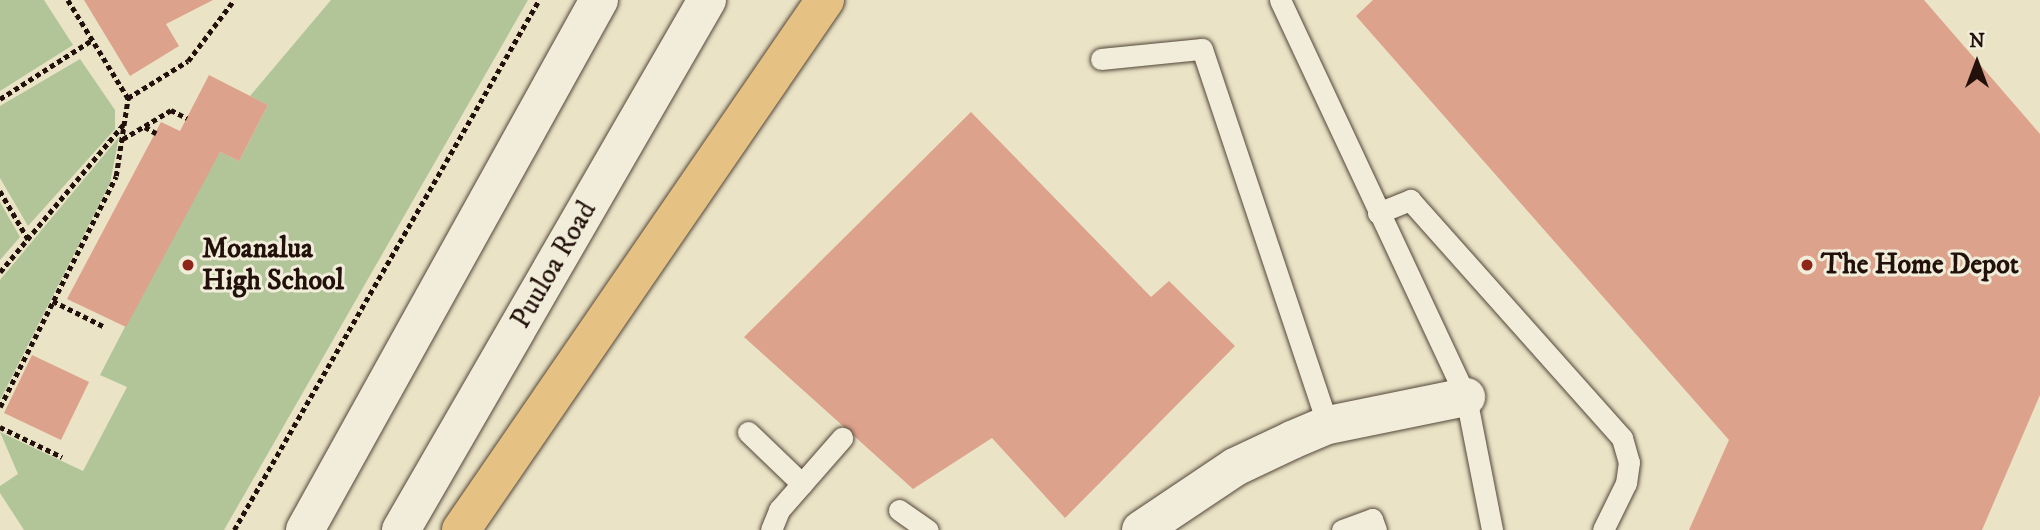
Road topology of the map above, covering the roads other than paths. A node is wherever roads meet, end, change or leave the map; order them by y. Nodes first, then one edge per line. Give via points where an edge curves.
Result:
1 (599, 0) edge
2 (707, 0) edge
3 (825, 0) edge
4 (1281, 0) edge
5 (1101, 60) dead end
6 (1378, 213) junction
7 (1466, 397) junction
8 (1328, 425) junction
9 (748, 432) dead end
10 (842, 438) dead end
11 (802, 484) junction
12 (899, 510) dead end
13 (305, 530) edge
14 (401, 530) edge
15 (461, 530) edge
16 (771, 530) edge
17 (928, 530) edge
18 (1141, 530) edge
19 (1342, 530) edge
20 (1376, 530) edge
21 (1492, 530) edge
22 (1603, 530) edge

1 - 13 main road
2 - 14 main road, Puuloa Road
3 - 15 highway
4 - 6 lane
5 - 8 lane via 1202,49
6 - 7 lane
6 - 22 lane via 1410,200 1622,438 1629,462 1626,483
7 - 8 main road
7 - 21 lane
8 - 18 main road via 1235,467
9 - 11 lane
10 - 11 lane
11 - 16 lane
12 - 17 lane
19 - 20 lane via 1372,519

